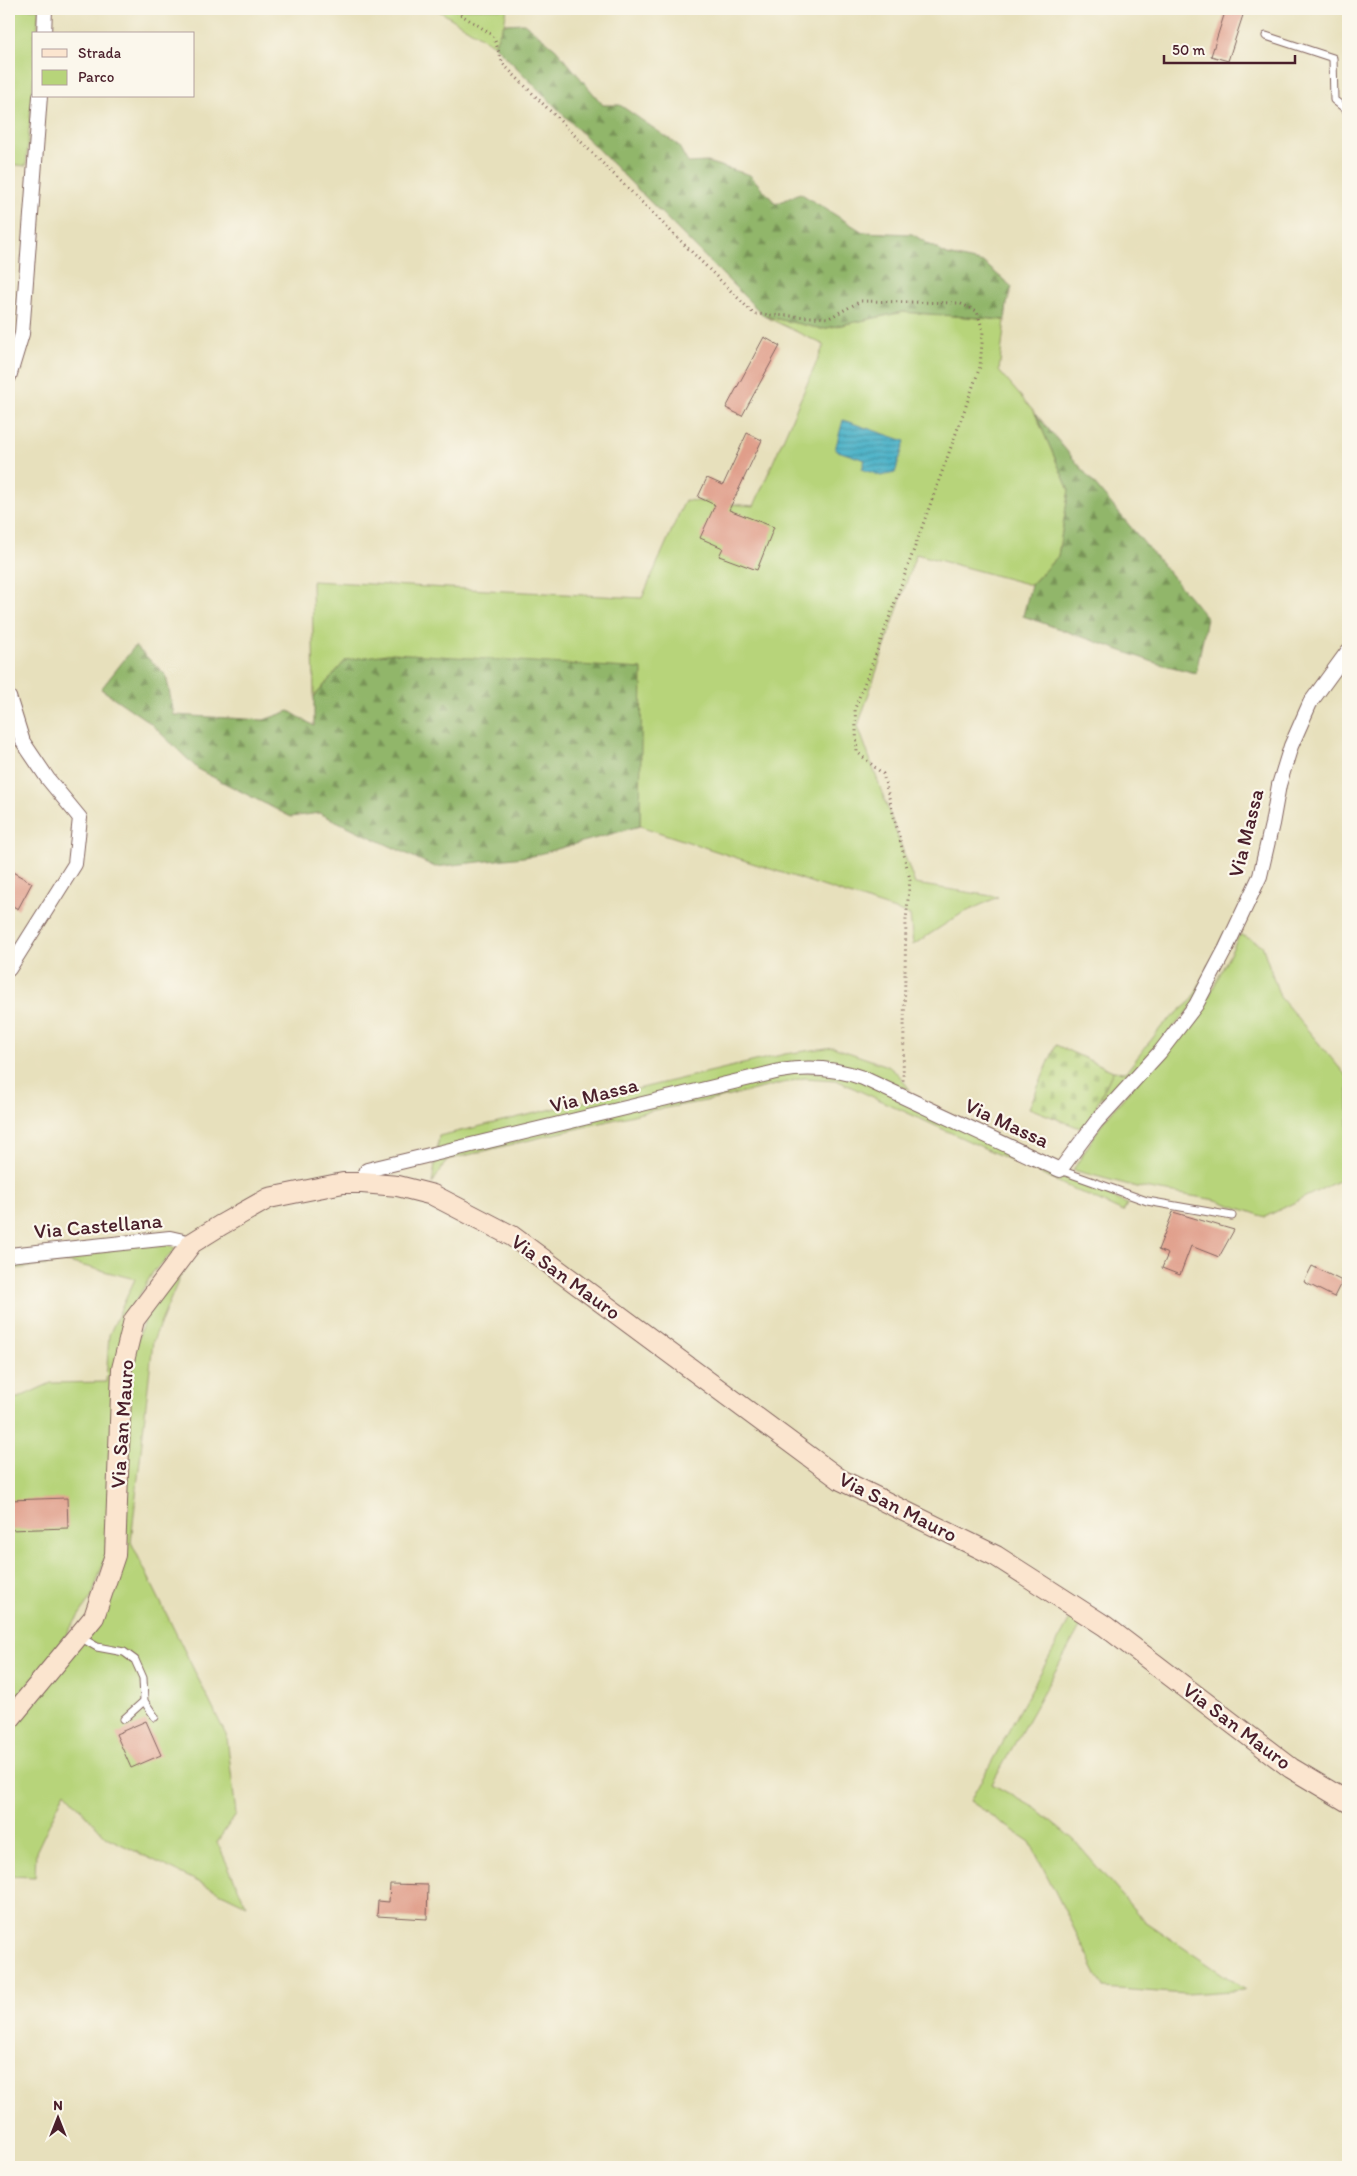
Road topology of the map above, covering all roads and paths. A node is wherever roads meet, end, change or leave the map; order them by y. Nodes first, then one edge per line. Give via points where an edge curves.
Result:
1 (45, 9) edge
2 (452, 9) edge
3 (44, 32) edge
4 (1266, 36) dead end
5 (40, 98) edge
6 (1348, 111) edge
7 (9, 377) edge
8 (1348, 651) edge
9 (9, 697) edge
10 (9, 969) edge
11 (902, 1096) junction
12 (1060, 1170) junction
13 (362, 1183) junction
14 (1232, 1216) dead end
15 (192, 1243) junction
16 (9, 1255) edge
17 (78, 1636) junction
18 (144, 1701) junction
19 (155, 1716) dead end
20 (124, 1719) dead end
21 (9, 1720) edge
22 (1348, 1802) edge

1 - 3 street
2 - 11 path via 493,35 503,64 754,314 829,318 862,301 960,303 977,311 983,331 980,367 854,708 858,752 883,774 910,879
4 - 6 lane via 1333,58 1334,100
5 - 7 street via 22,334
8 - 12 street, Via Massa via 1310,703 1291,746 1278,785 1260,876 1196,1005 1160,1052 1096,1122
9 - 10 street via 23,742 80,818 75,864
11 - 12 street, Via Massa
11 - 13 street, Via Massa via 844,1071 802,1068 780,1071 367,1170
12 - 14 lane via 1148,1201
13 - 15 main road, Via San Mauro via 343,1183 269,1198
13 - 22 main road, Via San Mauro via 398,1186 433,1196 512,1236 841,1480 996,1556 1105,1626 1291,1768
15 - 16 street, Via Castellana via 170,1238
15 - 17 main road, Via San Mauro via 134,1320 122,1369 115,1554 94,1617
17 - 18 lane via 97,1647 124,1652 136,1660 143,1678
17 - 21 main road, Via San Mauro
18 - 19 lane
18 - 20 lane

